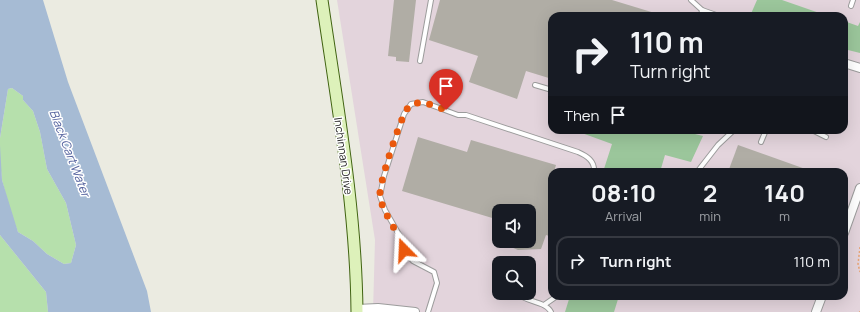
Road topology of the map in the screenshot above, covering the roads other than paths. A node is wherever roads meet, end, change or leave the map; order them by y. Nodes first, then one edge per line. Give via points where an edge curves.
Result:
1 (322, 0) edge
2 (431, 0) edge
3 (691, 0) edge
4 (853, 0) edge
5 (851, 6) dead end
6 (702, 10) joint
7 (708, 12) edge
8 (420, 61) dead end
9 (848, 65) edge
10 (859, 69) edge
11 (535, 85) dead end
12 (548, 89) edge
13 (730, 134) edge
14 (764, 134) edge
15 (820, 134) edge
16 (826, 137) dead end
17 (761, 142) dead end
18 (594, 168) edge
19 (700, 168) edge
20 (860, 188) edge
21 (848, 222) edge
22 (527, 300) edge
23 (551, 300) edge
24 (820, 300) edge
25 (544, 305) junction
26 (357, 311) edge
27 (415, 312) edge
28 (428, 312) edge
29 (551, 312) edge
30 (816, 312) edge

1 - 26 street, Inchinnan Drive via 354,227
2 - 8 lane
3 - 6 lane
4 - 5 lane
6 - 7 lane
9 - 10 street
11 - 12 lane
13 - 19 lane
14 - 17 lane
15 - 16 lane
18 - 28 lane via 590,158 578,152 423,102 411,104 404,114 380,196 401,238 404,250 413,262 434,272 437,283
20 - 21 street
22 - 25 lane
23 - 25 lane
24 - 30 street
25 - 29 lane
26 - 27 street via 378,308

